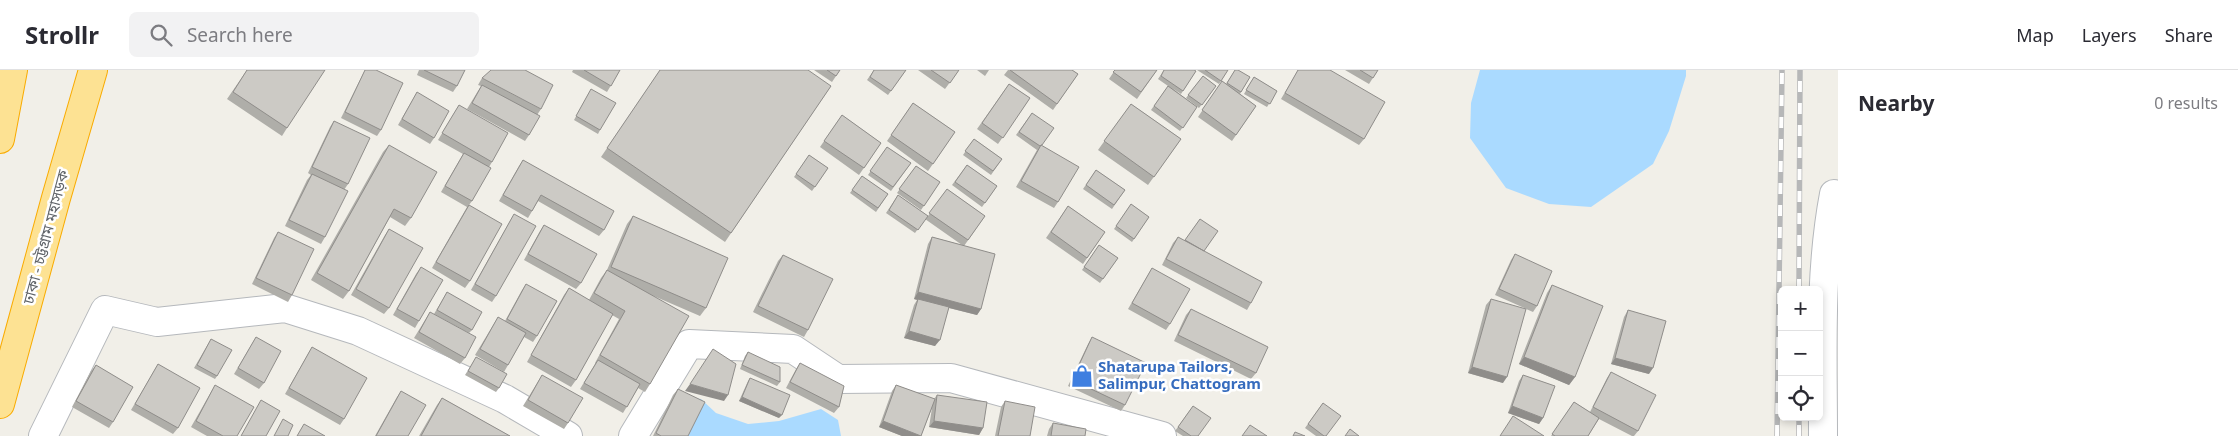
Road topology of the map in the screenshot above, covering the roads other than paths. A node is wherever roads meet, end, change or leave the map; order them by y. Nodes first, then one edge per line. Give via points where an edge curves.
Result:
1 (13, 70) edge
2 (93, 70) edge
3 (0, 139) edge
4 (1838, 195) edge
5 (0, 404) edge
6 (43, 436) edge
7 (568, 436) edge
8 (633, 436) edge
9 (1162, 436) edge
10 (1823, 436) edge

1 - 3 highway
2 - 5 highway, ঢাকা - চট্টগ্রাম মহাসড়ক
4 - 10 street via 1834,194 1830,214 1823,289
6 - 7 street via 105,310 157,322 285,308 358,331 505,399
8 - 9 street via 689,344 794,349 838,380 951,378

